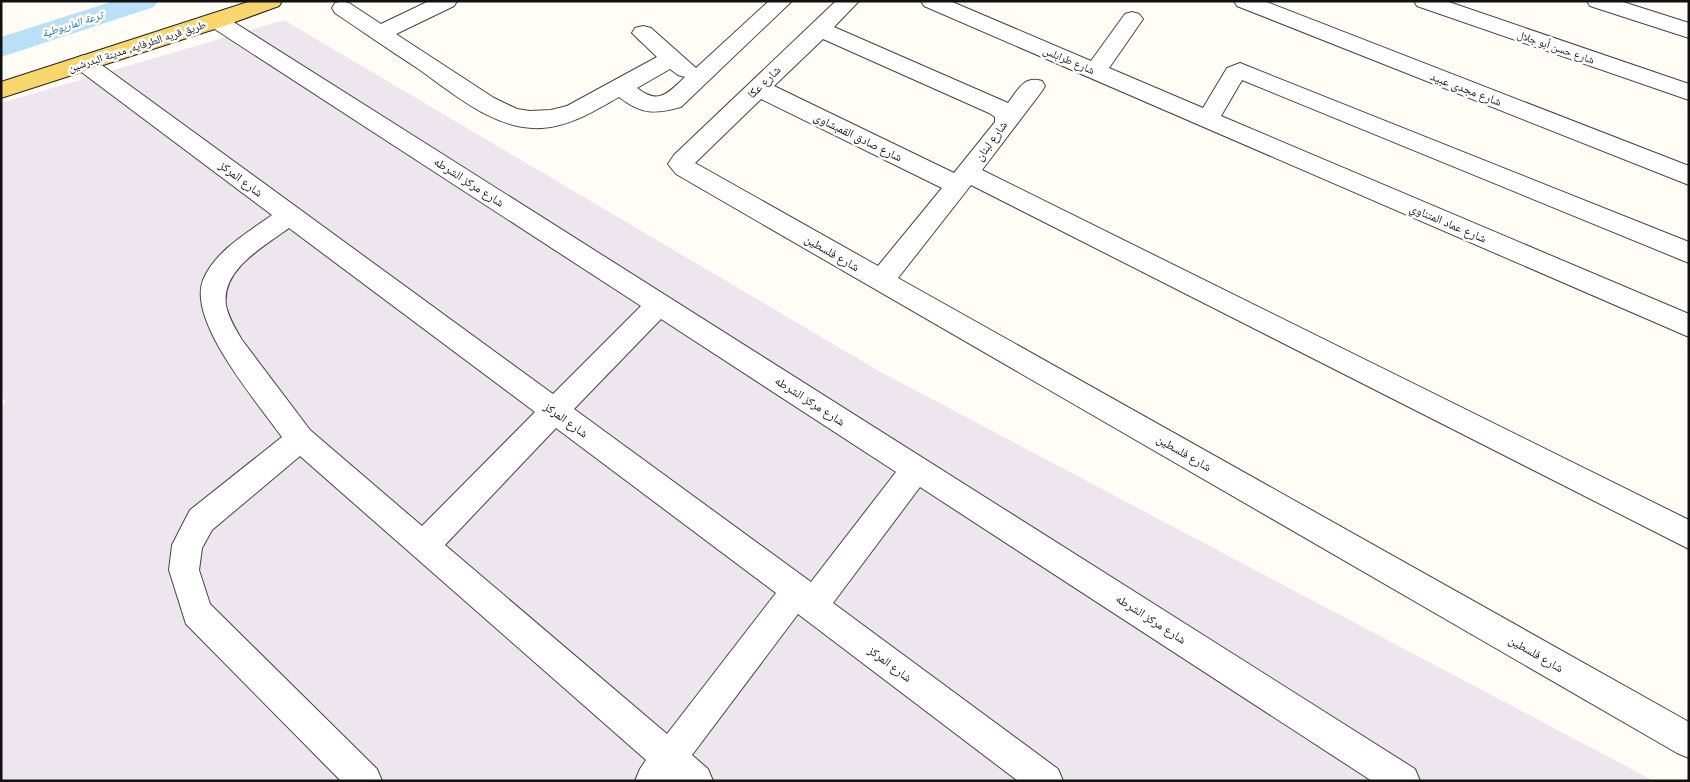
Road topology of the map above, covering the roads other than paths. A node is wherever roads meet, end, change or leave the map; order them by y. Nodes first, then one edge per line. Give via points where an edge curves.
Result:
1 (272, 1) edge
2 (447, 1) edge
3 (782, 1) edge
4 (849, 1) edge
5 (931, 1) edge
6 (1244, 1) edge
7 (1424, 1) edge
8 (1597, 1) edge
9 (342, 8) dead end
10 (1132, 19) dead end
11 (217, 21) junction
12 (820, 29) junction
13 (1689, 31) edge
14 (381, 32) junction
15 (643, 33) dead end
16 (672, 58) junction
17 (84, 63) junction
18 (1096, 72) junction
19 (696, 79) junction
20 (1034, 86) dead end
21 (621, 87) junction
22 (758, 88) junction
23 (1, 90) edge
24 (1689, 92) edge
25 (1008, 119) junction
26 (1207, 120) junction
27 (680, 164) joint
28 (1689, 176) edge
29 (963, 179) junction
30 (289, 215) junction
31 (1689, 253) edge
32 (881, 281) junction
33 (659, 304) junction
34 (1689, 326) edge
35 (554, 412) junction
36 (300, 439) junction
37 (916, 468) junction
38 (1689, 536) edge
39 (424, 546) junction
40 (805, 598) junction
41 (1689, 741) edge
42 (661, 769) edge
43 (365, 781) edge
44 (696, 781) edge
45 (1046, 781) edge
46 (1403, 781) edge

1 - 11 main road, طريق قريه الطرفايه, مدينة البدرشين
2 - 14 street
3 - 19 street
4 - 12 street, شارع عكا
5 - 18 street, شارع طرابلس
6 - 28 street, شارع مجدى عبيد
7 - 24 street, شارع حسن أبو جلال
8 - 13 street
9 - 14 street
10 - 18 street
11 - 17 main road, طريق قريه الطرفايه, مدينة البدرشين
11 - 33 street, شارع مركز الشرطه
12 - 22 street, شارع عكا
12 - 25 street, شارع لبنان via 997,107
14 - 21 street via 486,104 508,116 524,120 558,118
15 - 16 street
16 - 19 street
16 - 21 street
17 - 23 main road, طريق قريه الطرفايه, مدينة البدرشين
17 - 30 street, شارع المركز
18 - 26 street, شارع طرابلس
19 - 21 street via 673,101 650,106
20 - 25 street
22 - 27 street, شارع عكا
22 - 29 street, شارع صادق القمبشاوى
25 - 29 street, شارع لبنان
26 - 31 street via 1235,73 1240,71
26 - 34 street, شارع عماد المتناوي
27 - 32 street, شارع فلسطين
29 - 32 street, شارع لبنان
29 - 38 street, شارع صادق القمبشاوى
30 - 35 street, شارع المركز
30 - 36 street via 227,264 214,282 213,305 233,348
32 - 41 street, شارع فلسطين
33 - 35 street
33 - 37 street, شارع مركز الشرطه
35 - 39 street
35 - 40 street, شارع المركز
36 - 39 street
36 - 43 street via 201,520 186,546 184,570 198,613
37 - 40 street
37 - 46 street, شارع مركز الشرطه
39 - 42 street
40 - 42 street
40 - 45 street, شارع المركز
42 - 44 street

